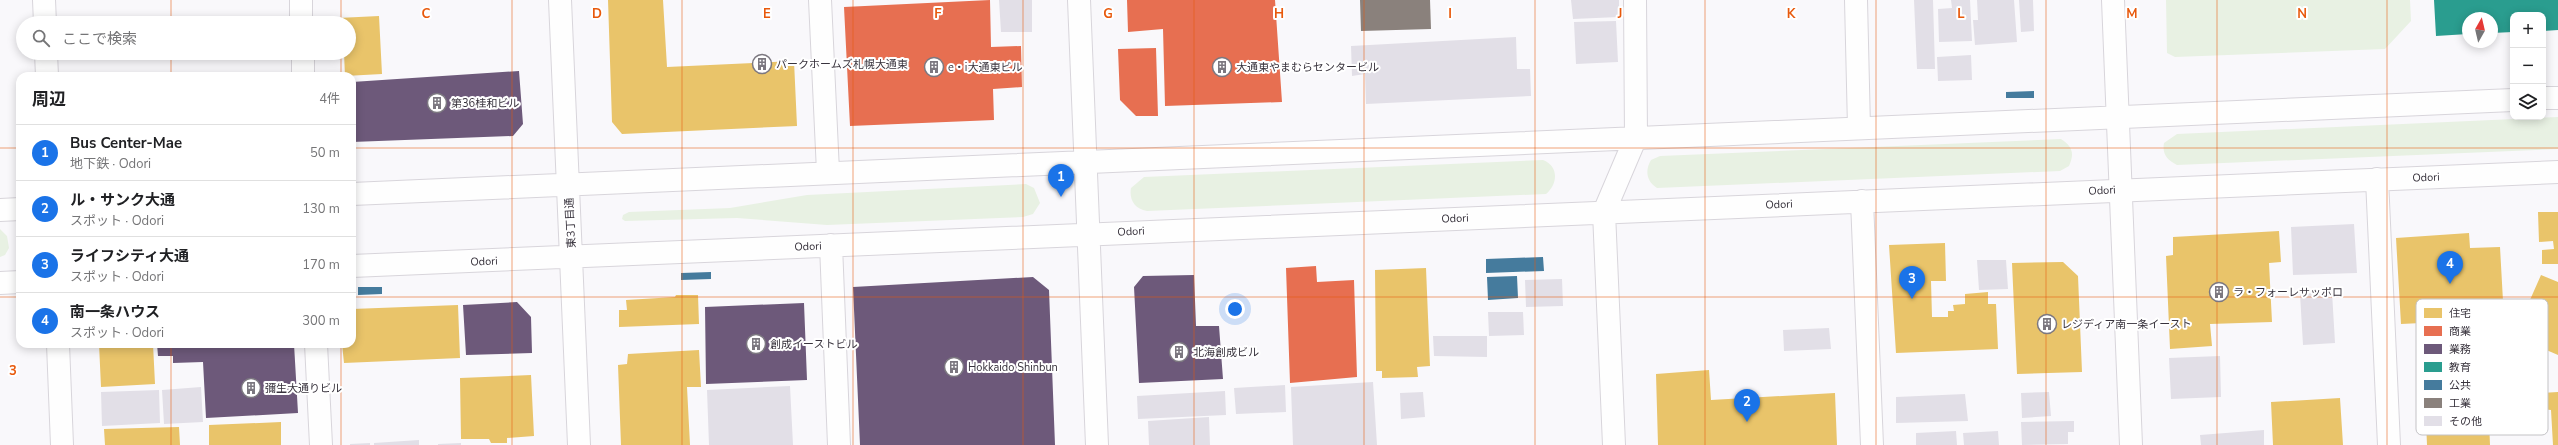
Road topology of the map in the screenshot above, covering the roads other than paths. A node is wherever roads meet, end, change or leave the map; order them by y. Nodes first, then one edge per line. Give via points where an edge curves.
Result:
1 (44, 0) edge
2 (301, 0) edge
3 (560, 0) edge
4 (820, 0) edge
5 (1079, 0) edge
6 (1635, 0) edge
7 (1856, 0) edge
8 (2113, 0) edge
9 (45, 16) edge
10 (301, 16) edge
11 (46, 60) edge
12 (302, 60) edge
13 (47, 72) edge
14 (303, 72) edge
15 (2546, 98) edge
16 (2558, 98) edge
17 (2510, 100) edge
18 (2117, 117) junction
19 (1859, 128) junction
20 (1636, 137) junction
21 (1086, 161) junction
22 (828, 172) junction
23 (2558, 172) edge
24 (2378, 179) junction
25 (568, 185) junction
26 (2120, 189) junction
27 (356, 194) edge
28 (1862, 201) junction
29 (16, 209) edge
30 (0, 210) edge
31 (1604, 212) junction
32 (1089, 233) junction
33 (831, 245) junction
34 (571, 258) junction
35 (356, 266) edge
36 (16, 282) edge
37 (0, 283) edge
38 (58, 348) edge
39 (316, 348) edge
40 (62, 445) edge
41 (321, 445) edge
42 (579, 445) edge
43 (839, 445) edge
44 (1097, 445) edge
45 (1614, 445) edge
46 (1872, 445) edge
47 (2131, 445) edge
48 (2389, 445) edge

1 - 9 street
2 - 10 street
3 - 25 street, 東3丁目通
4 - 22 street
5 - 21 street
6 - 20 street
7 - 19 street
8 - 18 street
11 - 13 street
12 - 14 street
15 - 16 street
17 - 18 street
18 - 19 street
18 - 26 street
19 - 20 street
20 - 21 street
20 - 31 street
21 - 22 street
21 - 32 street
22 - 25 street
23 - 24 street, Odori
24 - 26 street, Odori
24 - 48 street
25 - 27 street
25 - 34 street, 東3丁目通
26 - 28 street, Odori
26 - 47 street
28 - 31 street, Odori
28 - 46 street
29 - 30 street
31 - 32 street, Odori
31 - 45 street
32 - 33 street, Odori
32 - 44 street
33 - 34 street, Odori
33 - 43 street
34 - 35 street, Odori
34 - 42 street, 東3丁目通
36 - 37 street
38 - 40 street
39 - 41 street

